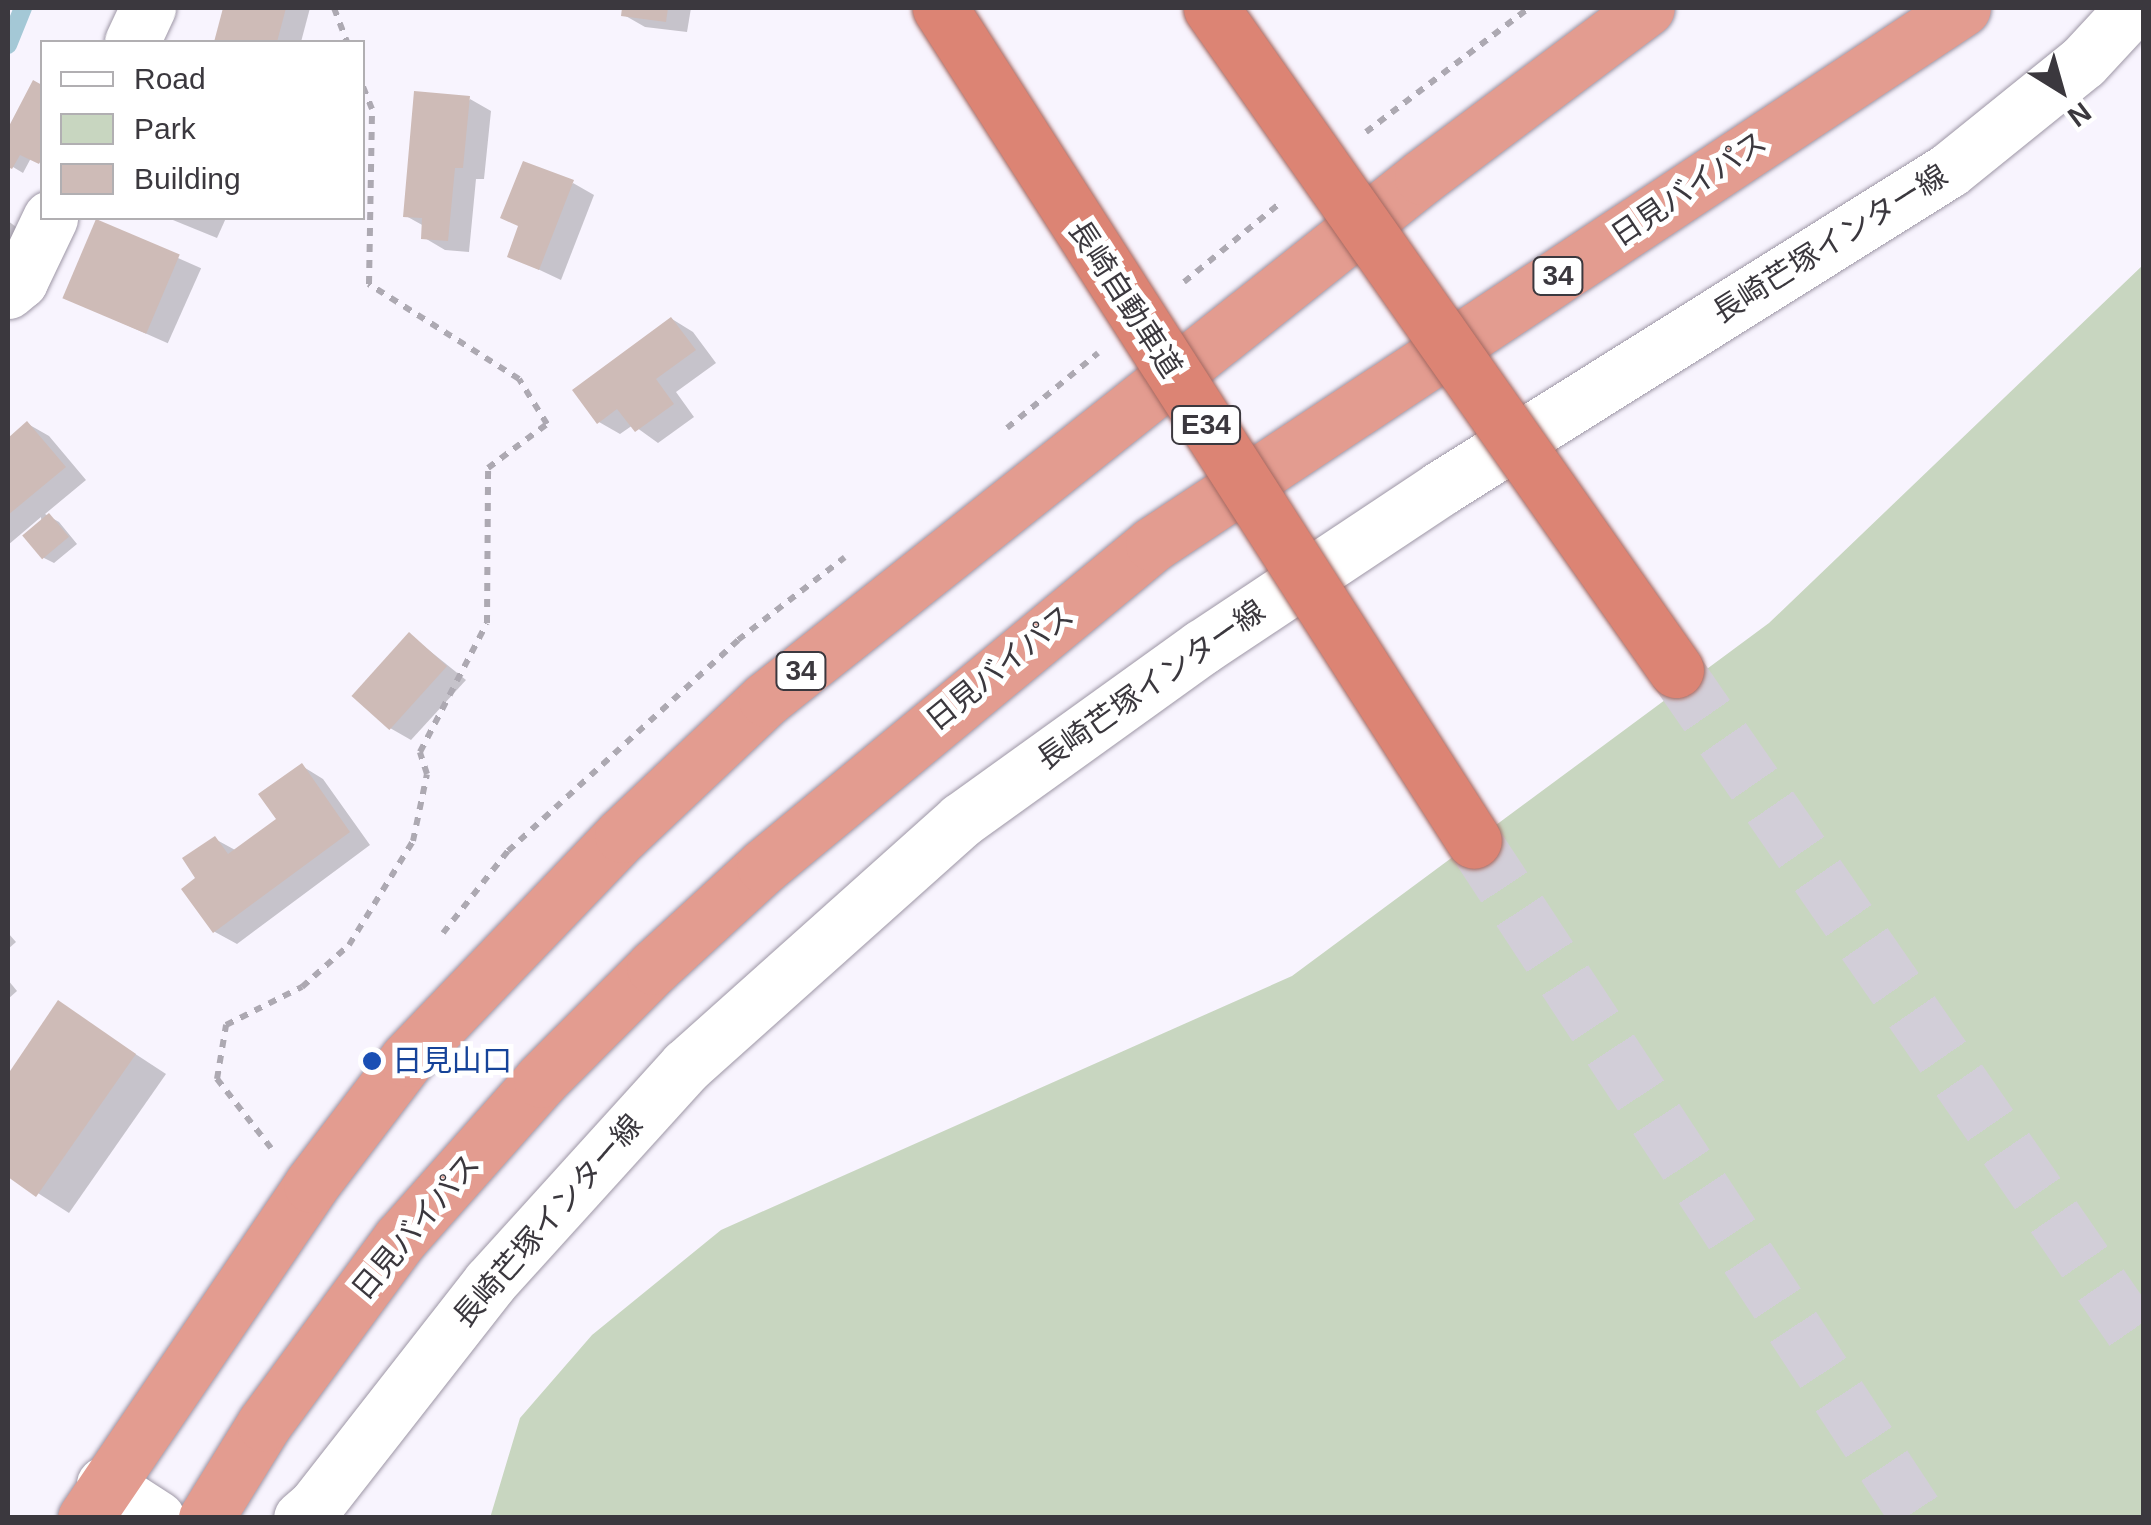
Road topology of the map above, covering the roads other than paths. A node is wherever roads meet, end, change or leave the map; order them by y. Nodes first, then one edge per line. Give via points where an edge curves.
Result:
1 (148, 8) edge
2 (940, 8) edge
3 (1211, 8) edge
4 (1647, 8) edge
5 (1963, 8) edge
6 (2133, 8) edge
7 (133, 40) edge
8 (49, 220) edge
9 (8, 291) edge
10 (1676, 670) tunnel mouth
11 (1474, 842) tunnel mouth
12 (95, 1501) edge
13 (157, 1518) edge
14 (206, 1518) edge
15 (302, 1518) edge

1 - 7 main road
2 - 11 highway, 長崎自動車道 / E34, bridge
3 - 10 highway, bridge
4 - 12 highway, 34 via 1422,176 782,686 622,836 407,1059 311,1185
5 - 14 highway, 日見バイパス / 34 via 1153,544 779,854 553,1069 400,1239 264,1424
6 - 15 main road, 長崎芒塚インター線 via 2083,62 1949,170 1440,488 961,820 686,1066 490,1282
8 - 9 main road
12 - 13 main road

